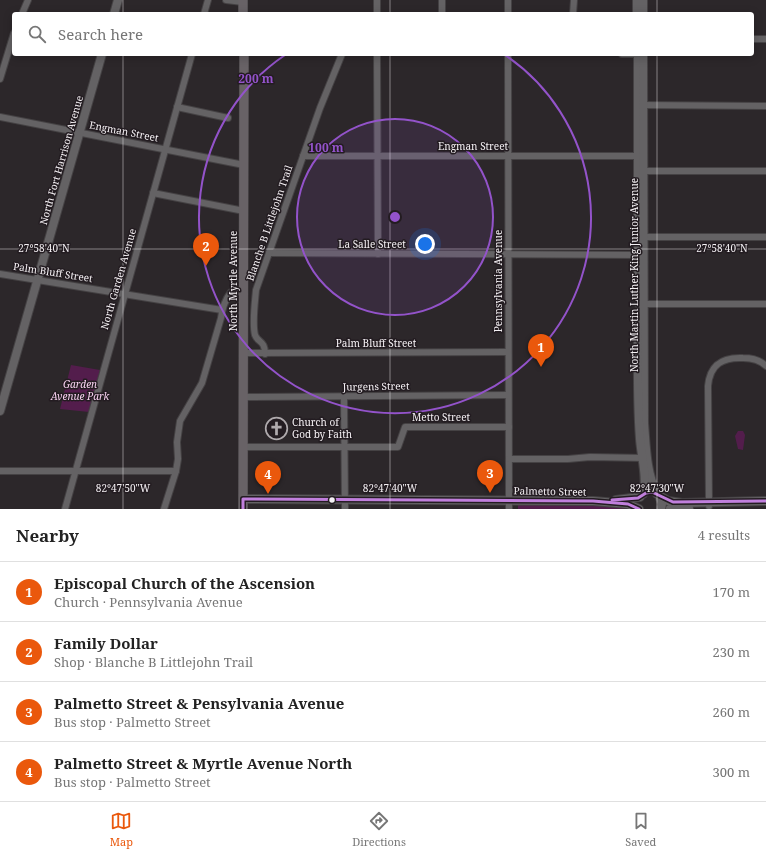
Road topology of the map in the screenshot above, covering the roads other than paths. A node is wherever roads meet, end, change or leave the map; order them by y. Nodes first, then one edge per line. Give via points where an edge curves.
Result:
1 (28, 0) edge
2 (118, 0) edge
3 (208, 0) edge
4 (226, 0) edge
5 (377, 0) edge
6 (442, 0) edge
7 (508, 0) edge
8 (574, 0) edge
9 (637, 0) edge
10 (643, 0) edge
11 (243, 1) edge
12 (23, 12) edge
13 (115, 12) edge
14 (205, 12) edge
15 (243, 12) edge
16 (377, 12) edge
17 (442, 12) edge
18 (508, 12) edge
19 (573, 12) edge
20 (637, 12) edge
21 (643, 12) edge
22 (754, 39) edge
23 (766, 39) edge
24 (12, 40) edge
25 (101, 56) edge
26 (191, 56) edge
27 (244, 56) edge
28 (341, 56) edge
29 (377, 56) edge
30 (508, 56) edge
31 (638, 56) edge
32 (643, 56) edge
33 (0, 79) edge
34 (641, 105) junction
35 (177, 106) junction
36 (766, 106) edge
37 (0, 117) edge
38 (228, 118) dead end
39 (80, 133) junction
40 (165, 149) junction
41 (303, 156) junction
42 (377, 156) junction
43 (508, 156) junction
44 (641, 156) junction
45 (244, 165) junction
46 (641, 171) junction
47 (766, 171) edge
48 (153, 193) junction
49 (244, 211) junction
50 (641, 237) junction
51 (766, 237) edge
52 (269, 254) junction
53 (378, 254) junction
54 (509, 254) junction
55 (641, 255) junction
56 (0, 274) edge
57 (37, 280) junction
58 (244, 292) junction
59 (124, 294) junction
60 (641, 304) junction
61 (766, 304) edge
62 (222, 310) junction
63 (508, 352) junction
64 (244, 353) junction
65 (265, 354) junction
66 (766, 366) edge
67 (508, 395) junction
68 (344, 396) junction
69 (243, 397) junction
70 (0, 411) edge
71 (509, 427) junction
72 (243, 446) junction
73 (344, 446) junction
74 (644, 458) junction
75 (509, 459) junction
76 (0, 471) edge
77 (76, 471) junction
78 (176, 471) junction
79 (641, 495) junction
80 (659, 495) junction
81 (243, 499) junction
82 (345, 500) junction
83 (766, 501) edge
84 (593, 502) junction
85 (709, 504) junction
86 (509, 505) edge
87 (766, 506) edge
88 (66, 509) edge
89 (164, 509) edge
90 (243, 509) edge
91 (345, 509) edge
92 (639, 509) edge
93 (661, 509) edge
94 (670, 509) edge

1 - 12 street
2 - 13 street
3 - 14 street
4 - 11 street
5 - 16 street
6 - 17 street
7 - 18 street
8 - 19 street
9 - 20 street
10 - 21 street
11 - 15 main road
22 - 23 street
24 - 33 street
25 - 39 street, North Fort Harrison Avenue
26 - 35 street, North Garden Avenue
27 - 45 main road, North Myrtle Avenue
28 - 41 street, Blanche B Littlejohn Trail
29 - 42 street
30 - 43 street, Pennsylvania Avenue
31 - 34 street, North Martin Luther King Junior Avenue
32 - 34 street, North Martin Luther King Junior Avenue
34 - 36 street
34 - 44 street, North Martin Luther King Junior Avenue
35 - 38 street
35 - 40 street, North Garden Avenue
37 - 39 street, Engman Street
39 - 40 street, Engman Street
39 - 57 street, North Fort Harrison Avenue
40 - 45 street, Engman Street
40 - 48 street, North Garden Avenue
41 - 42 street, Engman Street
41 - 52 street, Blanche B Littlejohn Trail
42 - 43 street, Engman Street
42 - 53 street
43 - 44 street, Engman Street
43 - 54 street, Pennsylvania Avenue
44 - 46 street, North Martin Luther King Junior Avenue
45 - 49 main road, North Myrtle Avenue
46 - 47 street
46 - 50 street, North Martin Luther King Junior Avenue
48 - 49 street
48 - 59 street, North Garden Avenue
49 - 58 main road, North Myrtle Avenue
50 - 51 street
50 - 55 street, North Martin Luther King Junior Avenue
52 - 53 street, La Salle Street
52 - 65 street, Blanche B Littlejohn Trail via 256,290 255,305 255,336 264,346
53 - 54 street, La Salle Street
54 - 55 street, La Salle Street
54 - 63 street, Pennsylvania Avenue
55 - 60 street, North Martin Luther King Junior Avenue
56 - 57 street, Palm Bluff Street
57 - 59 street, Palm Bluff Street
57 - 70 street, North Fort Harrison Avenue
58 - 62 street, Blanche B Littlejohn Trail via 231,292
58 - 64 main road, North Myrtle Avenue
59 - 62 street, Palm Bluff Street
59 - 77 street, North Garden Avenue
60 - 61 street
60 - 74 street, North Martin Luther King Junior Avenue
62 - 78 street, Blanche B Littlejohn Trail via 202,383 180,421
63 - 65 street, Palm Bluff Street
63 - 67 street, Pennsylvania Avenue
64 - 65 street, Palm Bluff Street
64 - 69 main road, North Myrtle Avenue
66 - 85 street via 752,358 733,358 720,362 711,373 708,386
67 - 68 street, Jurgens Street
67 - 71 street, Pennsylvania Avenue
68 - 69 street, Jurgens Street
68 - 73 street
69 - 72 main road, North Myrtle Avenue
71 - 73 street, Metto Street via 405,427 398,447
71 - 75 street, Pennsylvania Avenue
72 - 73 street, Metto Street
72 - 81 main road, North Myrtle Avenue
73 - 82 street
74 - 75 street
74 - 79 street, North Martin Luther King Junior Avenue via 645,483
74 - 80 street, North Martin Luther King Junior Avenue
75 - 86 street, Pennsylvania Avenue
76 - 77 street
77 - 78 street
77 - 88 street, North Garden Avenue
78 - 89 street, Blanche B Littlejohn Trail
79 - 80 street, Palmetto Street via 650,491
79 - 84 street, Palmetto Street
79 - 92 street, North Martin Luther King Junior Avenue
80 - 85 street via 673,502
80 - 93 street, North Martin Luther King Junior Avenue
81 - 82 street, Palmetto Street
81 - 90 main road, North Myrtle Avenue
82 - 86 street, Palmetto Street
82 - 91 street
83 - 85 street
84 - 86 street, Palmetto Street
84 - 92 street, Palmetto Street via 630,505
85 - 87 street
85 - 94 street

